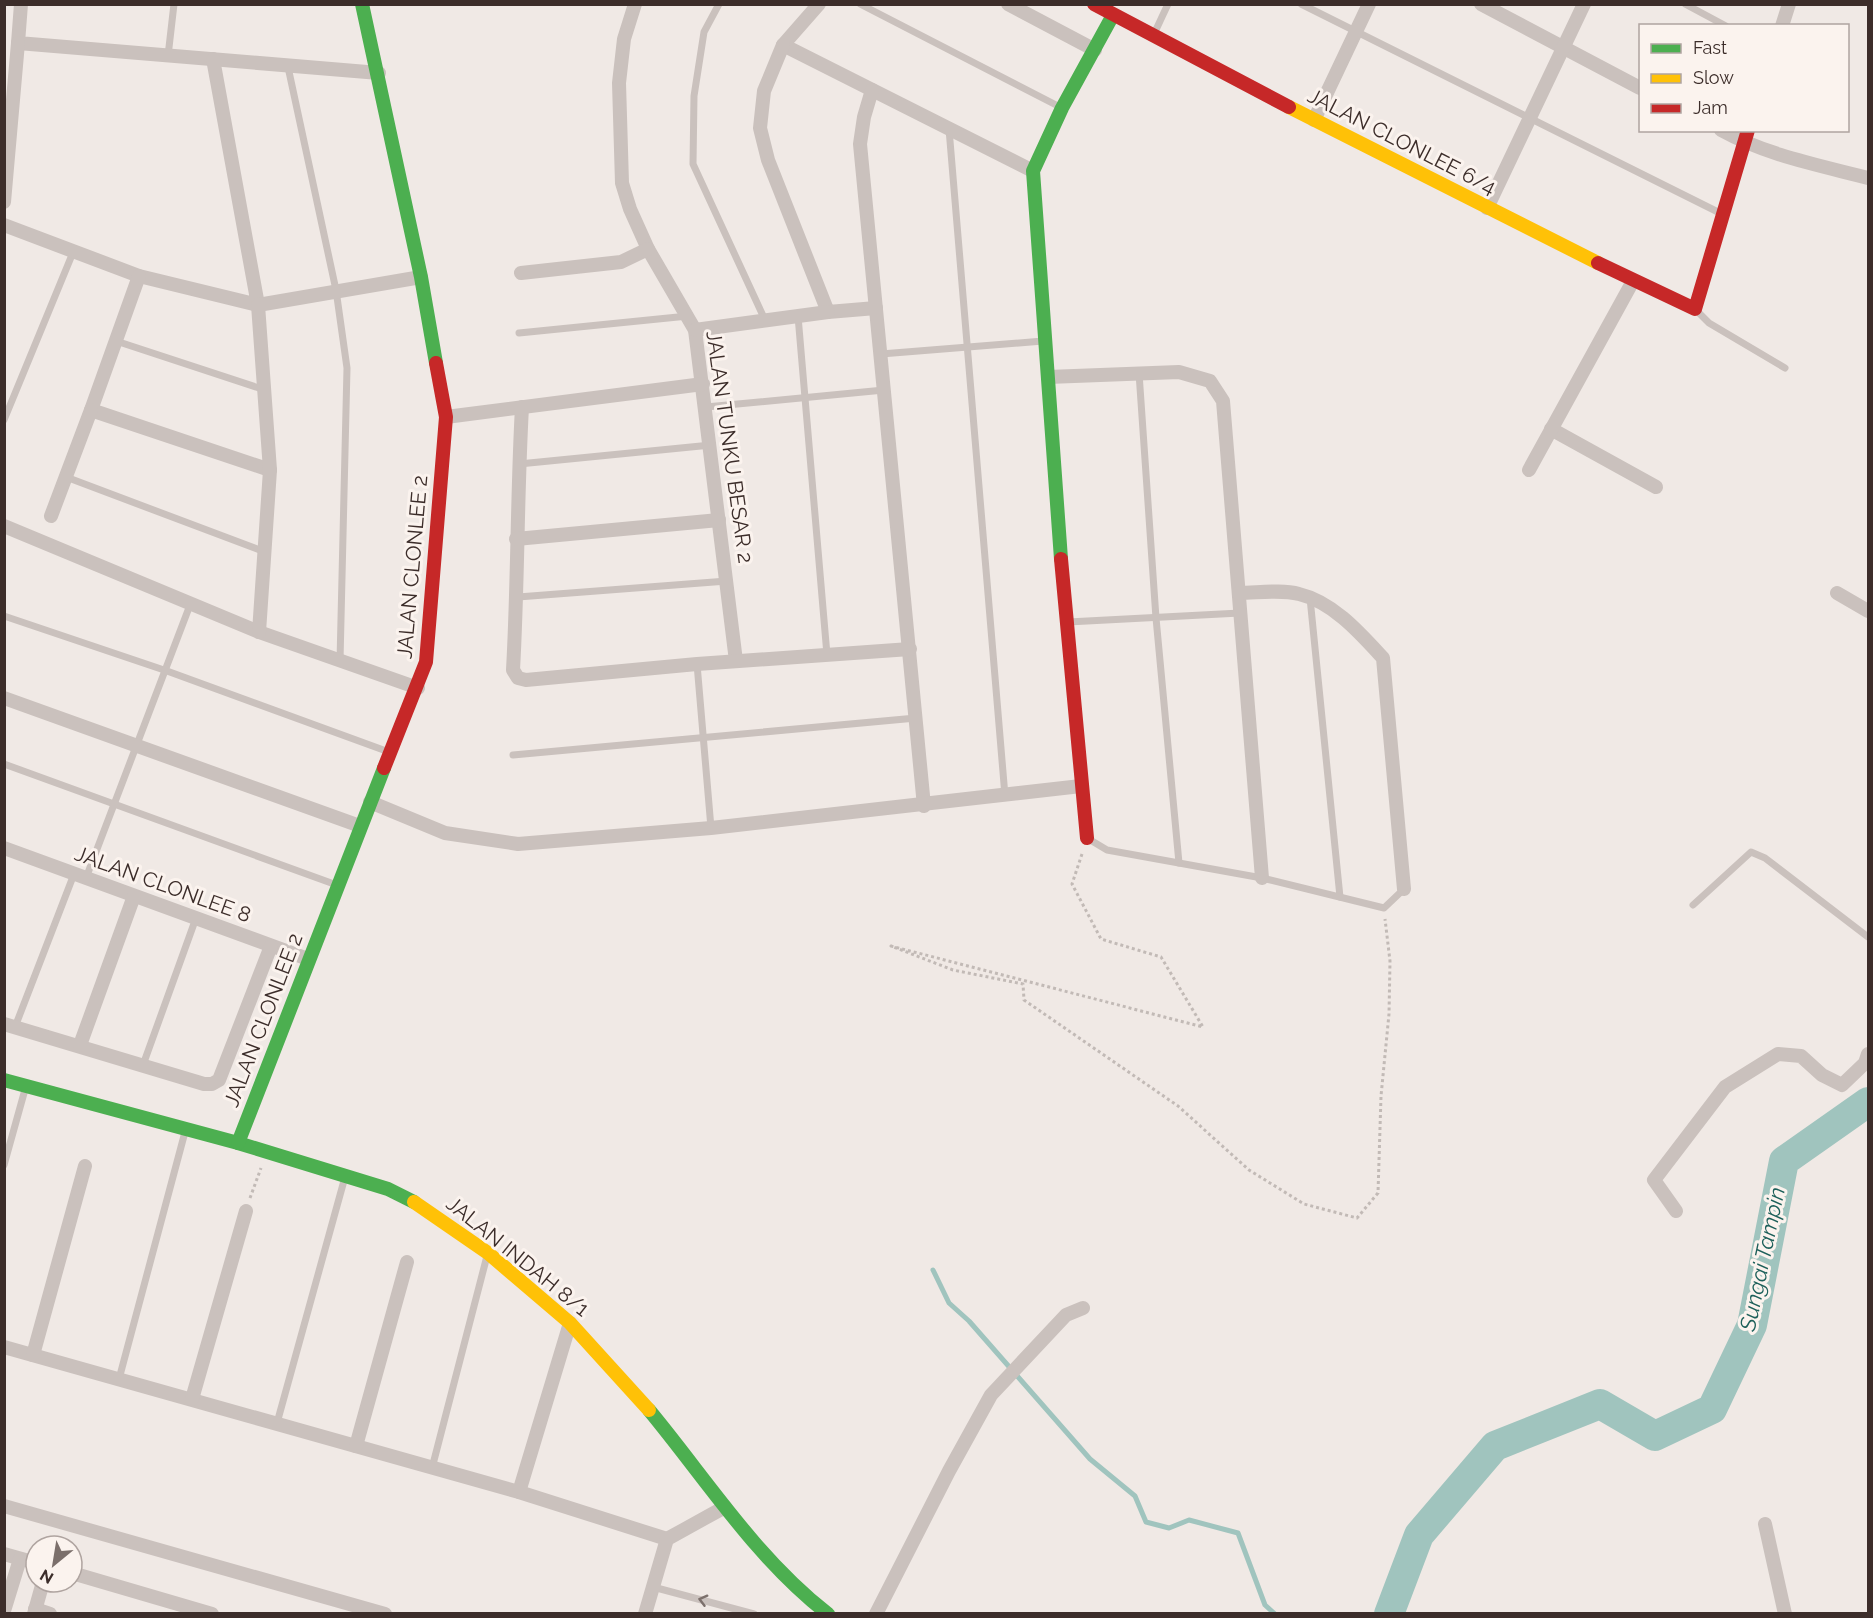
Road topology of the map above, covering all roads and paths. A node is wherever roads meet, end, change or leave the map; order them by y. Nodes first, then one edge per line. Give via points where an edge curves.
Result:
1 (21, 4) edge
2 (174, 4) edge
3 (362, 4) edge
4 (635, 4) edge
5 (719, 4) edge
6 (819, 4) edge
7 (860, 4) edge
8 (1008, 4) edge
9 (1094, 4) edge
10 (1168, 4) edge
11 (1301, 4) edge
12 (1370, 4) edge
13 (1481, 4) edge
14 (1584, 4) edge
15 (1684, 4) edge
16 (1790, 4) edge
17 (1113, 15) junction
18 (1722, 24) edge
19 (1783, 24) edge
20 (1356, 33) junction
21 (1152, 36) junction
22 (18, 43) junction
23 (783, 45) junction
24 (1562, 47) junction
25 (1095, 50) junction
26 (168, 56) junction
27 (213, 59) junction
28 (288, 67) junction
29 (379, 73) junction
30 (1639, 87) edge
31 (872, 90) junction
32 (1062, 108) junction
33 (1529, 119) junction
34 (1314, 120) junction
35 (949, 128) junction
36 (1728, 132) edge
37 (1746, 137) edge
38 (1033, 171) junction
39 (1869, 178) edge
40 (4, 202) edge
41 (1487, 208) junction
42 (1722, 214) junction
43 (4, 225) edge
44 (648, 249) junction
45 (74, 250) junction
46 (522, 273) dead end
47 (140, 276) junction
48 (421, 277) junction
49 (1633, 281) junction
50 (336, 290) junction
51 (258, 305) junction
52 (876, 308) junction
53 (1695, 309) junction
54 (828, 312) junction
55 (688, 316) junction
56 (798, 316) junction
57 (765, 320) junction
58 (695, 330) junction
59 (519, 333) dead end
60 (116, 341) junction
61 (1046, 341) junction
62 (968, 346) junction
63 (881, 354) junction
64 (1785, 369) dead end
65 (1139, 373) junction
66 (1048, 376) junction
67 (703, 384) junction
68 (265, 390) junction
69 (884, 390) junction
70 (805, 397) junction
71 (522, 407) junction
72 (706, 407) junction
73 (92, 410) junction
74 (446, 417) junction
75 (4, 420) edge
76 (1551, 429) junction
77 (711, 445) junction
78 (519, 464) junction
79 (270, 470) junction
80 (1528, 470) dead end
81 (66, 477) junction
82 (1656, 487) dead end
83 (51, 516) dead end
84 (719, 520) junction
85 (4, 526) edge
86 (516, 539) junction
87 (265, 552) junction
88 (727, 581) junction
89 (1837, 592) dead end
90 (1239, 593) junction
91 (518, 597) junction
92 (1310, 598) junction
93 (190, 605) junction
94 (1869, 611) edge
95 (1240, 613) junction
96 (4, 616) edge
97 (1156, 618) junction
98 (1066, 622) junction
99 (259, 632) junction
100 (910, 649) junction
101 (827, 655) junction
102 (340, 661) junction
103 (736, 662) junction
104 (697, 664) junction
105 (166, 671) junction
106 (418, 688) junction
107 (4, 698) edge
108 (916, 718) junction
109 (704, 738) junction
110 (136, 744) junction
111 (391, 753) junction
112 (513, 755) dead end
113 (4, 764) edge
114 (1081, 786) junction
115 (1005, 796) junction
116 (370, 802) junction
117 (114, 803) junction
118 (924, 806) junction
119 (360, 826) junction
120 (711, 828) junction
121 (1087, 838) junction
122 (6, 853) edge
123 (1179, 863) junction
124 (80, 876) junction
125 (1262, 878) junction
126 (337, 885) junction
127 (1404, 889) joint
128 (134, 896) junction
129 (1340, 897) junction
130 (1693, 905) dead end
131 (1384, 908) junction
132 (196, 918) junction
133 (1869, 937) edge
134 (271, 946) junction
135 (308, 959) junction
136 (10, 1026) edge
137 (80, 1045) junction
138 (1867, 1061) edge
139 (143, 1065) junction
140 (4, 1080) edge
141 (26, 1086) junction
142 (185, 1129) junction
143 (238, 1143) junction
144 (266, 1153) junction
145 (4, 1165) edge
146 (85, 1166) dead end
147 (345, 1176) junction
148 (246, 1211) joint
149 (1676, 1211) dead end
150 (488, 1253) junction
151 (407, 1262) dead end
152 (1083, 1308) dead end
153 (570, 1323) junction
154 (4, 1347) edge
155 (33, 1354) junction
156 (119, 1379) junction
157 (192, 1399) junction
158 (277, 1423) junction
159 (356, 1446) junction
160 (432, 1468) junction
161 (519, 1492) junction
162 (4, 1506) edge
163 (725, 1507) junction
164 (1765, 1524) dead end
165 (667, 1539) junction
166 (4, 1554) edge
167 (20, 1559) junction
168 (24, 1560) edge
169 (84, 1577) edge
170 (653, 1587) junction
171 (39, 1594) edge
172 (4, 1611) edge
173 (34, 1611) edge
174 (50, 1614) edge
175 (212, 1614) edge
176 (385, 1614) edge
177 (645, 1614) edge
178 (754, 1614) edge
179 (828, 1614) edge
180 (876, 1614) edge
181 (1785, 1614) edge

1 - 22 street
2 - 26 lane
3 - 29 street, JALAN CLONLEE 2
4 - 44 street, JALAN TUNKU BESAR 2 via 624,39 619,84 619,154 622,183
5 - 57 lane via 702,43 694,96 693,164
6 - 23 street
7 - 32 lane
8 - 25 street
9 - 17 street, JALAN CLONLEE 6/4
10 - 21 lane
11 - 20 lane
12 - 20 street
13 - 24 street
14 - 24 street
15 - 18 lane
16 - 19 street
17 - 21 street, JALAN CLONLEE 6/4
17 - 25 street
20 - 33 lane
20 - 34 street
21 - 34 street, JALAN CLONLEE 6/4
22 - 26 street
22 - 40 street
23 - 31 street
23 - 54 street via 764,91 760,128 768,160
24 - 30 street
24 - 33 street
25 - 32 street
26 - 27 street
27 - 28 street
27 - 51 street
28 - 29 street
28 - 50 lane
29 - 48 street, JALAN CLONLEE 2
31 - 35 street
31 - 52 street via 860,144
32 - 38 street
33 - 41 street
33 - 42 lane
34 - 41 street, JALAN CLONLEE 6/4
35 - 38 street
35 - 62 lane
36 - 37 street
37 - 39 street
37 - 42 street
38 - 61 street
41 - 49 street, JALAN CLONLEE 6/4
42 - 53 street
43 - 45 street
44 - 46 street via 621,262
44 - 55 street, JALAN TUNKU BESAR 2
45 - 47 street
45 - 75 lane
47 - 51 street
47 - 60 street
48 - 50 street
48 - 74 street, JALAN CLONLEE 2
49 - 53 street, JALAN CLONLEE 6/4
49 - 76 street
50 - 51 street
50 - 102 lane via 347,368
51 - 68 street
52 - 54 street
52 - 63 street
53 - 64 lane via 1709,323
54 - 56 street
55 - 58 street, JALAN TUNKU BESAR 2
55 - 59 lane
56 - 57 street
56 - 70 lane
57 - 58 street
58 - 67 street, JALAN TUNKU BESAR 2
60 - 68 lane
60 - 73 street
61 - 62 lane
61 - 66 street
62 - 63 lane
62 - 115 lane
63 - 69 street
65 - 66 street
65 - 90 street via 1179,372 1210,381 1223,401
65 - 97 lane
66 - 98 street
67 - 71 street
67 - 72 street, JALAN TUNKU BESAR 2
68 - 79 street
69 - 70 lane
69 - 100 street
70 - 72 lane
70 - 101 lane
71 - 74 street
71 - 78 street
72 - 77 street, JALAN TUNKU BESAR 2
73 - 79 street
73 - 81 street
74 - 106 street, JALAN CLONLEE 2 via 426,662
76 - 80 street
76 - 82 street
77 - 78 lane
77 - 84 street, JALAN TUNKU BESAR 2
78 - 86 street
79 - 87 street
81 - 83 street
81 - 87 lane
84 - 86 street
84 - 88 street, JALAN TUNKU BESAR 2
85 - 93 street
86 - 91 street
87 - 99 street
88 - 91 lane
88 - 103 street, JALAN TUNKU BESAR 2
89 - 94 street
90 - 92 street via 1298,593
90 - 95 street
91 - 104 street via 513,670 518,678
92 - 127 street via 1359,632 1383,658
92 - 129 lane
93 - 99 street
93 - 105 lane
95 - 97 lane
95 - 125 street
96 - 105 lane
97 - 98 lane
97 - 123 lane
98 - 114 street
99 - 102 street
100 - 101 street
100 - 108 street
101 - 103 street
102 - 106 street
103 - 104 street
104 - 109 lane
105 - 110 lane
105 - 111 lane
106 - 111 street, JALAN CLONLEE 2
107 - 110 street
108 - 109 lane
108 - 118 street
109 - 112 lane
109 - 120 lane
110 - 117 lane
110 - 119 street
111 - 116 street, JALAN CLONLEE 2
113 - 117 lane
114 - 115 street
114 - 121 street
115 - 118 street
116 - 119 street, JALAN CLONLEE 2
116 - 120 street via 445,833 518,844
117 - 124 lane
117 - 126 lane
118 - 120 street
119 - 126 street, JALAN CLONLEE 2
121 - 123 lane via 1107,850
121 - 131 path via 1072,884 1101,939 1161,957 1203,1027 891,946 953,970 1023,984 1024,1000 1178,1106 1249,1170 1304,1204 1357,1218 1378,1192 1390,972
122 - 124 street, JALAN CLONLEE 8
123 - 125 lane
124 - 128 street, JALAN CLONLEE 8
124 - 136 lane
125 - 129 lane
126 - 135 street, JALAN CLONLEE 2
127 - 131 lane
128 - 132 street, JALAN CLONLEE 8
128 - 137 street
129 - 131 lane
130 - 133 lane via 1751,852 1765,858
132 - 134 street, JALAN CLONLEE 8
132 - 139 lane
134 - 135 street, JALAN CLONLEE 8
134 - 139 street via 219,1080 204,1084
135 - 143 street, JALAN CLONLEE 2
136 - 137 street
137 - 139 street
138 - 149 street via 1842,1085 1822,1075 1801,1056 1778,1054 1725,1087 1654,1180
140 - 141 street, JALAN INDAH 8/1
141 - 142 street, JALAN INDAH 8/1
141 - 145 lane
142 - 143 street, JALAN INDAH 8/1
142 - 156 lane
143 - 144 street, JALAN INDAH 8/1
144 - 147 street, JALAN INDAH 8/1
144 - 148 path
146 - 155 street
147 - 150 street, JALAN INDAH 8/1 via 388,1189 425,1207
147 - 158 lane
148 - 157 street
150 - 153 street, JALAN INDAH 8/1
150 - 160 lane
151 - 159 street
152 - 180 street via 1066,1315 991,1395
153 - 161 street
153 - 163 street, JALAN INDAH 8/1 via 650,1412
154 - 155 street
155 - 156 street
156 - 157 street
157 - 158 street
158 - 159 street
159 - 160 street
160 - 161 street
161 - 165 street
162 - 176 street
163 - 165 street
163 - 179 street, JALAN INDAH 8/1 via 764,1555
164 - 181 street
165 - 170 street
166 - 167 street
167 - 168 street
167 - 172 street
169 - 175 street
170 - 177 street
178 -> 170 lane
171 - 173 street
173 - 174 street

